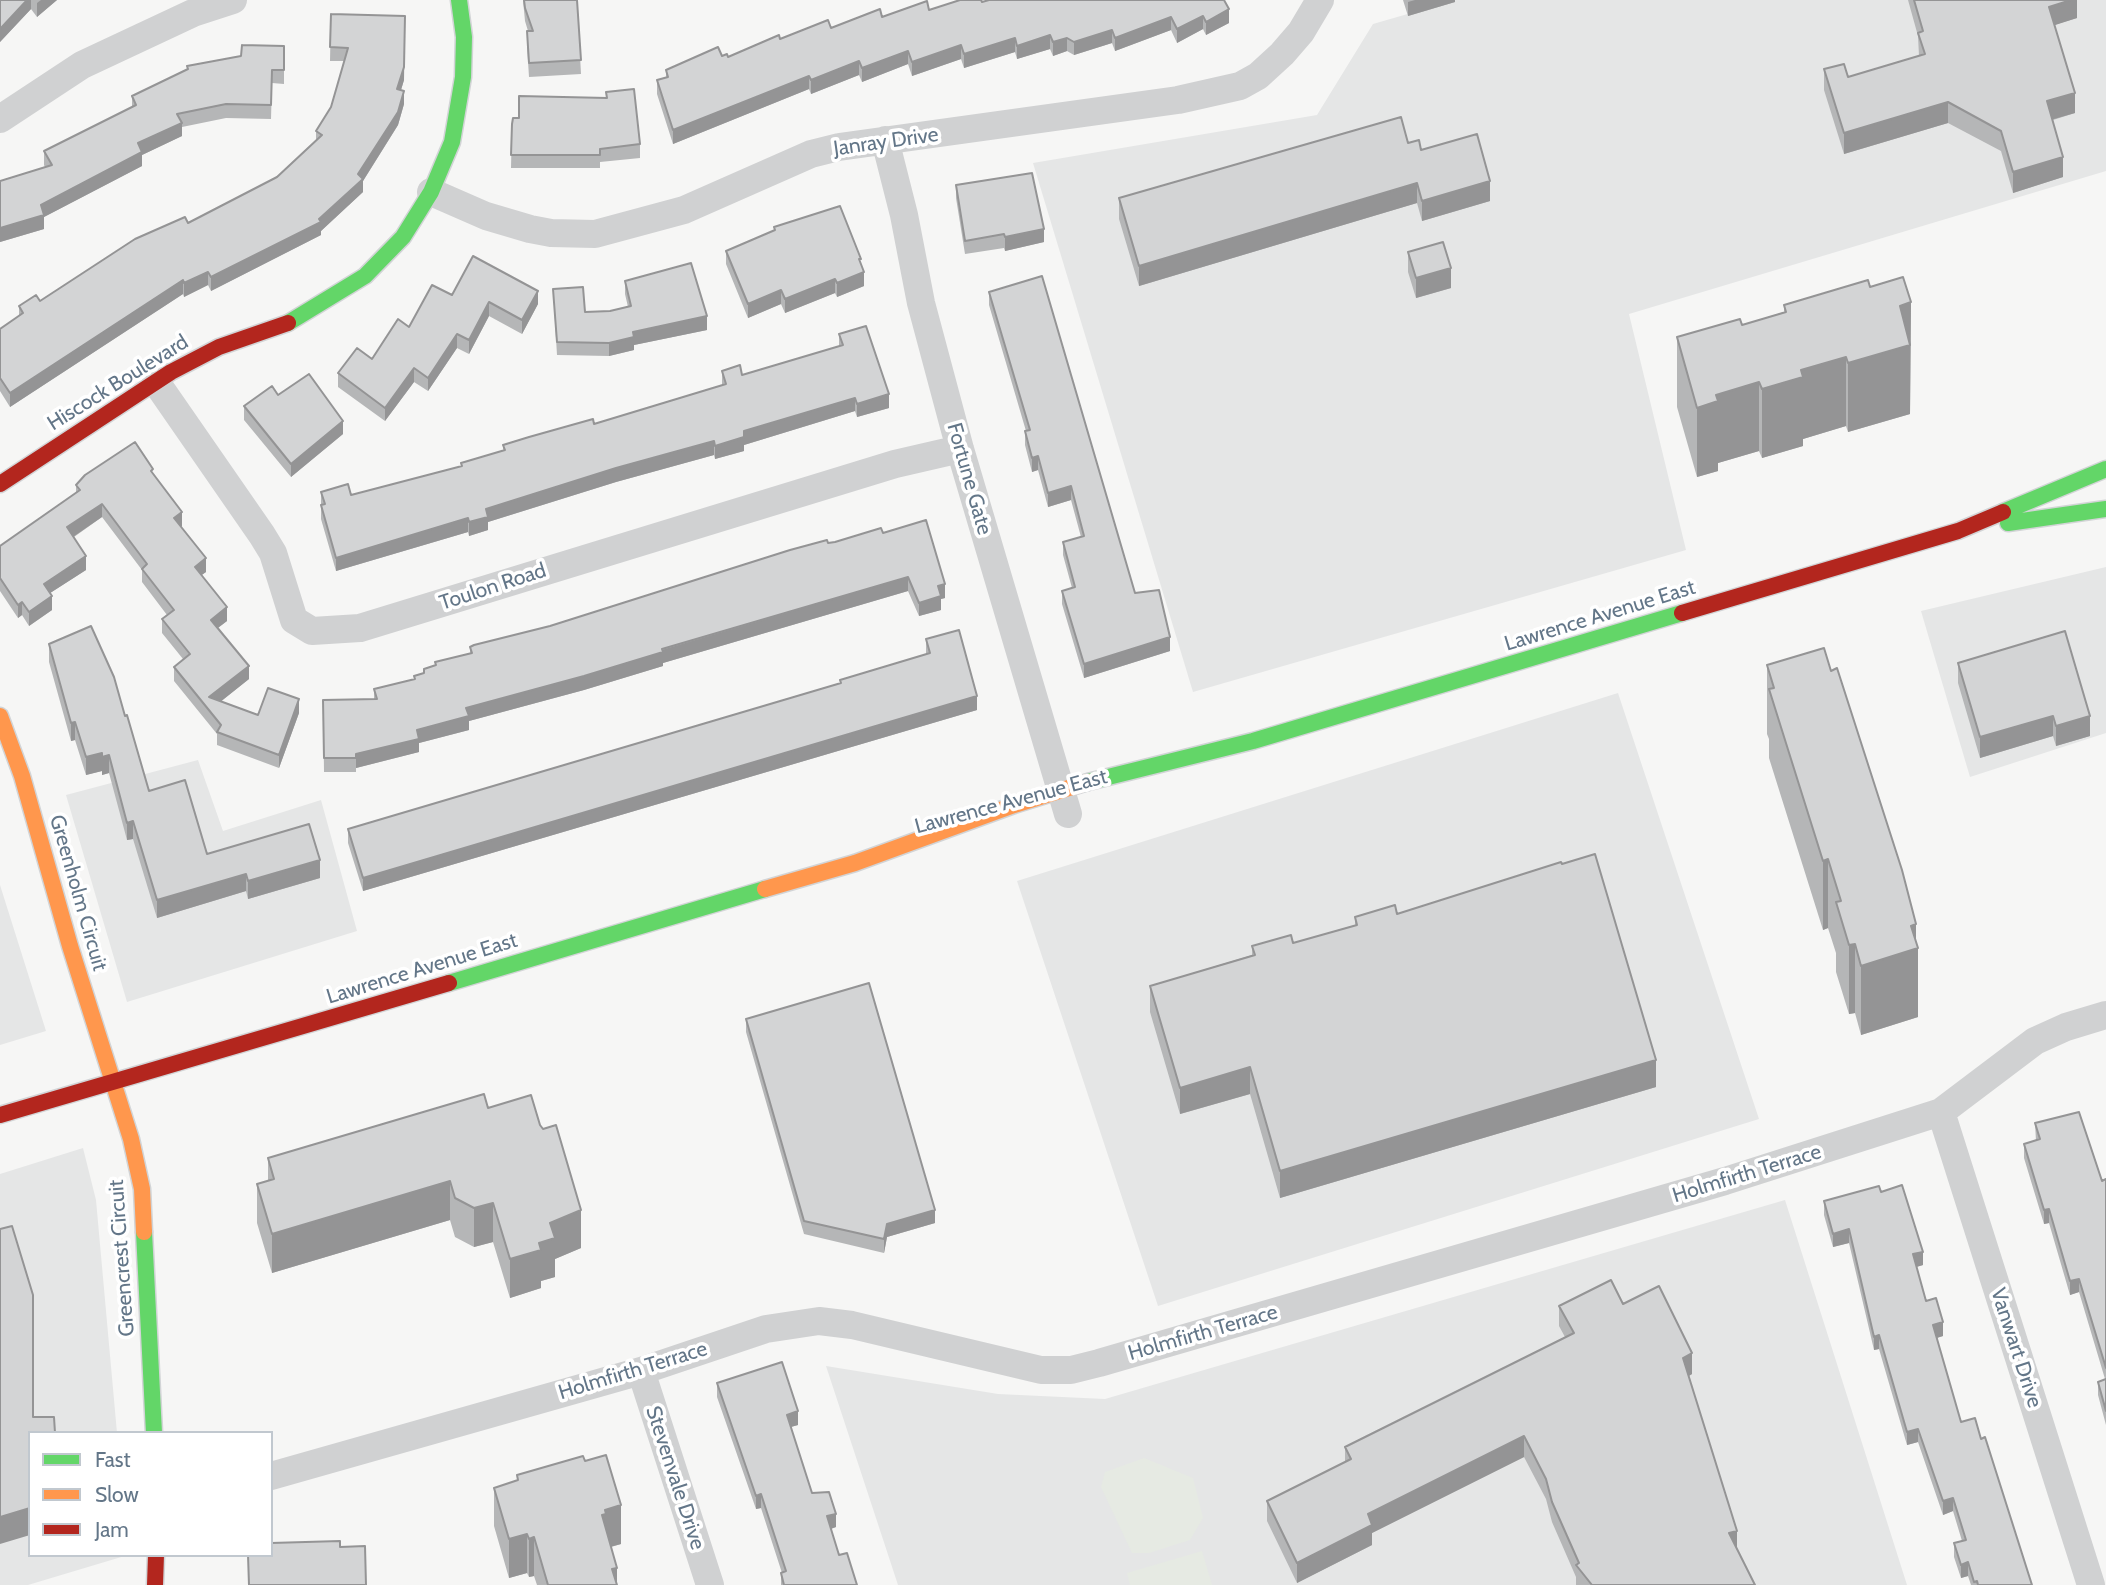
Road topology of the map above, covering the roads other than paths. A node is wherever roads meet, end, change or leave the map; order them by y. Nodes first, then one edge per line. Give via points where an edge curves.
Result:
1 (233, 0) edge
2 (459, 0) edge
3 (1320, 0) edge
4 (0, 119) edge
5 (885, 140) junction
6 (431, 192) junction
7 (156, 382) junction
8 (960, 449) junction
9 (2106, 469) edge
10 (0, 484) edge
11 (2106, 509) edge
12 (1958, 531) junction
13 (0, 716) edge
14 (1253, 741) junction
15 (1145, 786) dead end
16 (1067, 807) junction
17 (974, 837) dead end
18 (855, 863) junction
19 (2106, 1015) edge
20 (115, 1083) junction
21 (1941, 1112) junction
22 (0, 1115) edge
23 (641, 1371) junction
24 (153, 1431) edge
25 (273, 1475) edge
26 (156, 1557) edge
27 (155, 1585) edge
28 (710, 1585) edge
29 (2091, 1585) edge

1 - 4 street via 193,13 82,65
2 - 6 main road, Hiscock Boulevard via 464,37 462,88 452,142
3 - 5 street, Janray Drive via 1282,54 1240,86 1178,100
5 - 6 street, Janray Drive via 811,154 684,210 596,234 530,229
5 - 8 street, Fortune Gate
6 - 7 main road, Hiscock Boulevard via 402,237 345,291 289,323 219,347
7 - 8 street, Toulon Road via 262,535 273,554 294,620 312,631 360,628 895,464
7 - 10 main road, Hiscock Boulevard
8 - 16 street, Fortune Gate
9 - 12 main road, Lawrence Avenue East
11 - 12 main road, Lawrence Avenue East
12 - 14 main road, Lawrence Avenue East
13 - 20 main road, Greenholm Circuit
14 - 15 main road, Lawrence Avenue East
14 - 16 main road, Lawrence Avenue East via 1128,770
16 - 18 main road, Lawrence Avenue East
17 - 18 main road, Lawrence Avenue East
18 - 20 main road, Lawrence Avenue East
19 - 21 street, Holmfirth Terrace via 2035,1041
20 - 22 main road, Lawrence Avenue East
20 - 24 main road, Greencrest Circuit via 142,1189
21 - 23 street, Holmfirth Terrace via 1712,1185 1071,1370 1013,1366 852,1325 819,1321 766,1329
21 - 29 street, Vanwart Drive
23 - 25 street, Holmfirth Terrace
23 - 28 street, Stevenvale Drive
26 - 27 main road

